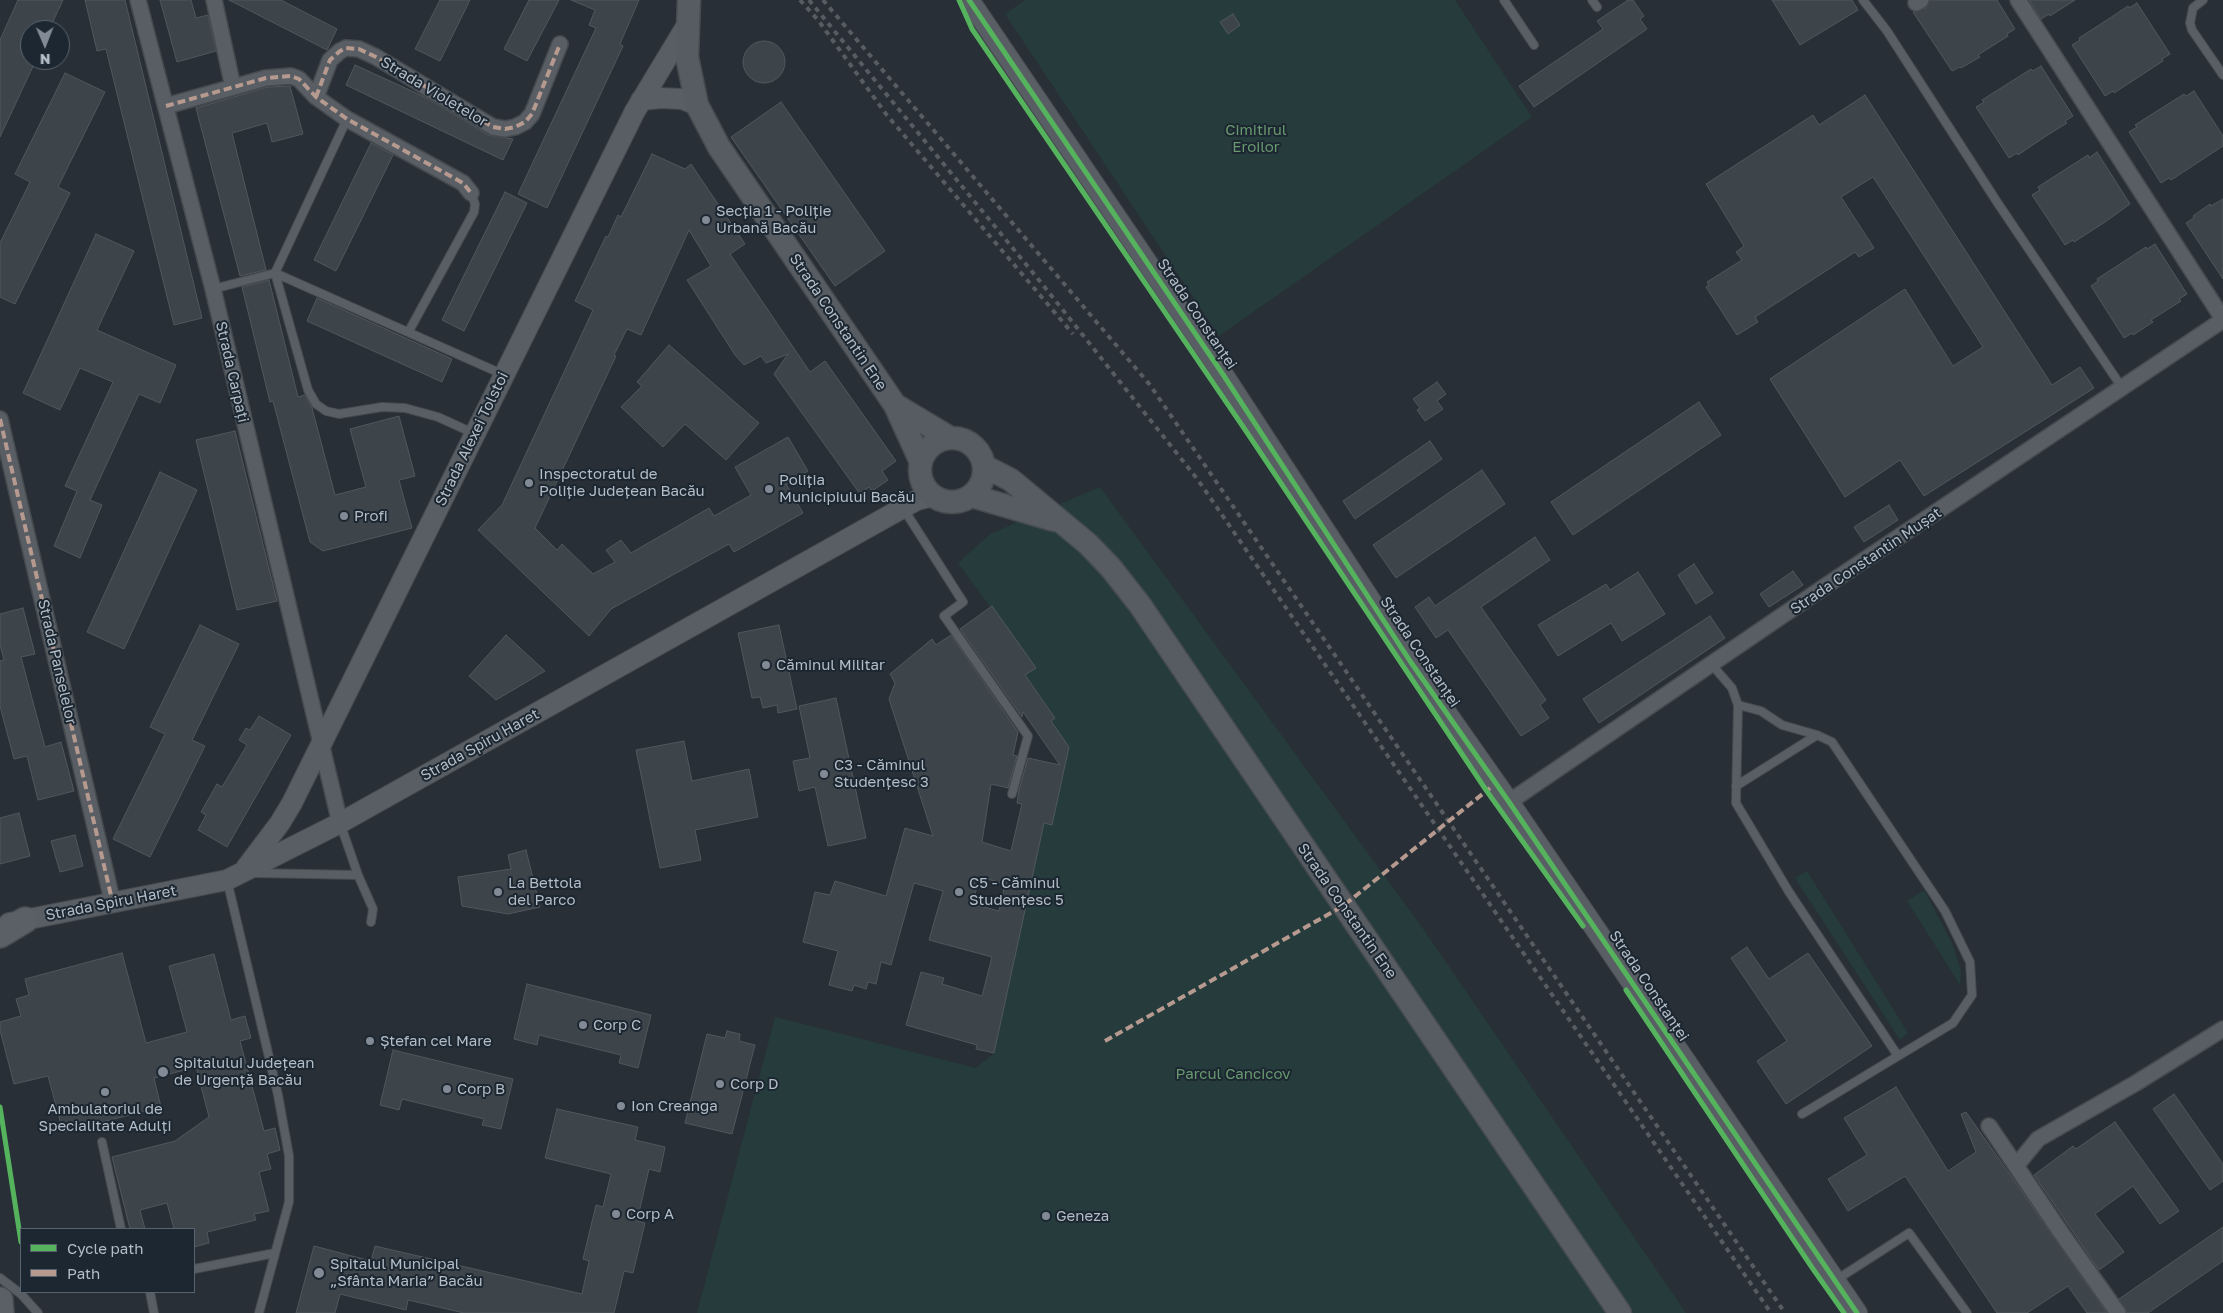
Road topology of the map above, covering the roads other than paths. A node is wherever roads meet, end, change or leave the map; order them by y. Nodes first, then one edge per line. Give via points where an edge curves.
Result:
1 (138, 0) edge
2 (214, 0) edge
3 (689, 0) edge
4 (969, 0) edge
5 (1504, 0) edge
6 (1592, 0) edge
7 (1863, 0) edge
8 (2018, 0) edge
9 (2203, 0) edge
10 (1597, 7) dead end
11 (687, 25) junction
12 (560, 44) dead end
13 (1534, 45) dead end
14 (2223, 75) edge
15 (233, 87) junction
16 (316, 97) junction
17 (641, 100) junction
18 (697, 104) junction
19 (166, 106) junction
20 (347, 119) junction
21 (471, 192) joint
22 (274, 273) junction
23 (213, 289) junction
24 (2223, 320) edge
25 (409, 331) junction
26 (504, 375) junction
27 (2123, 388) junction
28 (895, 405) junction
29 (0, 419) edge
30 (475, 434) junction
31 (950, 438) junction
32 (921, 462) junction
33 (984, 466) junction
34 (934, 496) junction
35 (972, 496) junction
36 (903, 508) junction
37 (1060, 522) junction
38 (1712, 666) junction
39 (1738, 705) junction
40 (1817, 735) junction
41 (320, 745) junction
42 (1736, 786) junction
43 (1012, 794) dead end
44 (1509, 802) junction
45 (340, 823) junction
46 (358, 875) junction
47 (235, 877) junction
48 (113, 904) junction
49 (0, 916) edge
50 (25, 920) junction
51 (371, 922) dead end
52 (0, 924) edge
53 (0, 935) edge
54 (2223, 1029) edge
55 (1898, 1056) junction
56 (1802, 1114) dead end
57 (1989, 1126) dead end
58 (102, 1142) dead end
59 (2016, 1166) junction
60 (121, 1228) edge
61 (275, 1253) junction
62 (195, 1269) edge
63 (0, 1278) edge
64 (1834, 1281) junction
65 (150, 1293) edge
66 (0, 1300) edge
67 (1, 1313) edge
68 (38, 1313) edge
69 (154, 1313) edge
70 (259, 1313) edge
71 (1620, 1313) edge
72 (1857, 1313) edge
73 (1967, 1313) edge
74 (2118, 1313) edge

1 - 19 street, Strada Carpați
2 - 15 street
3 - 11 main road, Strada Alexei Tolstoi
4 - 44 street, Strada Constanței via 1224,376 1410,661
5 - 13 lane
6 - 10 lane
7 - 27 lane via 1887,31 1997,202
8 - 24 street
9 - 14 lane via 2194,8 2190,23
11 - 17 street, Strada Alexei Tolstoi
11 - 18 main road, Strada Constantin Ene via 687,57
12 - 16 street, Strada Violetelor via 532,114 515,127 493,128 359,49 346,48 330,60
15 - 16 street via 266,78 291,76
15 - 19 street
16 - 20 street
17 - 18 street via 682,99
17 - 26 street, Strada Alexei Tolstoi
18 - 28 main road, Strada Constantin Ene via 719,147
19 - 23 street, Strada Carpați
20 - 21 street via 463,183
20 - 22 lane
21 - 25 lane via 474,212
22 - 23 lane
22 - 25 lane
22 - 30 lane via 308,390 316,404 339,414 382,407 405,408 438,417
23 - 41 street, Strada Carpați
24 - 27 street, Strada Constantin Mușat
25 - 26 lane
26 - 30 street, Strada Alexei Tolstoi
27 - 38 street, Strada Constantin Mușat
28 - 31 main road, Strada Constantin Ene
28 - 32 main road, Strada Constantin Ene
29 - 48 street, Strada Panselelor
30 - 41 street, Strada Alexei Tolstoi
31 - 32 main road via 927,450
31 - 33 main road via 964,440 976,448
32 - 34 main road via 920,474 925,487
33 - 35 main road via 980,488
33 - 37 main road, Strada Constantin Ene via 1011,480
34 - 35 main road via 953,502
34 - 36 street, Strada Spiru Haret
35 - 37 main road, Strada Constantin Ene
36 - 43 lane via 963,602 944,616 1028,736
36 - 45 street, Strada Spiru Haret
37 - 71 main road, Strada Constantin Ene via 1088,544 1140,605
38 - 39 lane via 1732,688
38 - 44 street, Strada Constantin Mușat
39 - 40 lane via 1761,711 1782,725
39 - 42 lane
40 - 42 lane
40 - 55 lane via 1832,742 1946,911 1970,962 1972,995 1953,1023
41 - 45 street, Strada Carpați
41 - 47 street, Strada Alexei Tolstoi via 280,823
42 - 55 lane via 1736,803 1789,892
44 - 64 street, Strada Constanței
45 - 46 lane
45 - 47 street, Strada Spiru Haret
46 - 47 lane
46 - 51 lane via 373,909
47 - 48 street, Strada Spiru Haret
47 - 61 lane via 289,1156 289,1202
48 - 50 street, Strada Spiru Haret
49 - 50 main road
50 - 52 street, Strada Spiru Haret
50 - 53 main road
54 - 59 street via 2038,1139
55 - 56 lane
57 - 59 street
58 - 60 lane
59 - 74 street
61 - 62 lane
61 - 70 lane
63 - 68 lane
64 - 72 street, Strada Constanței
64 - 73 lane via 1908,1233
65 - 69 lane
66 - 67 main road

